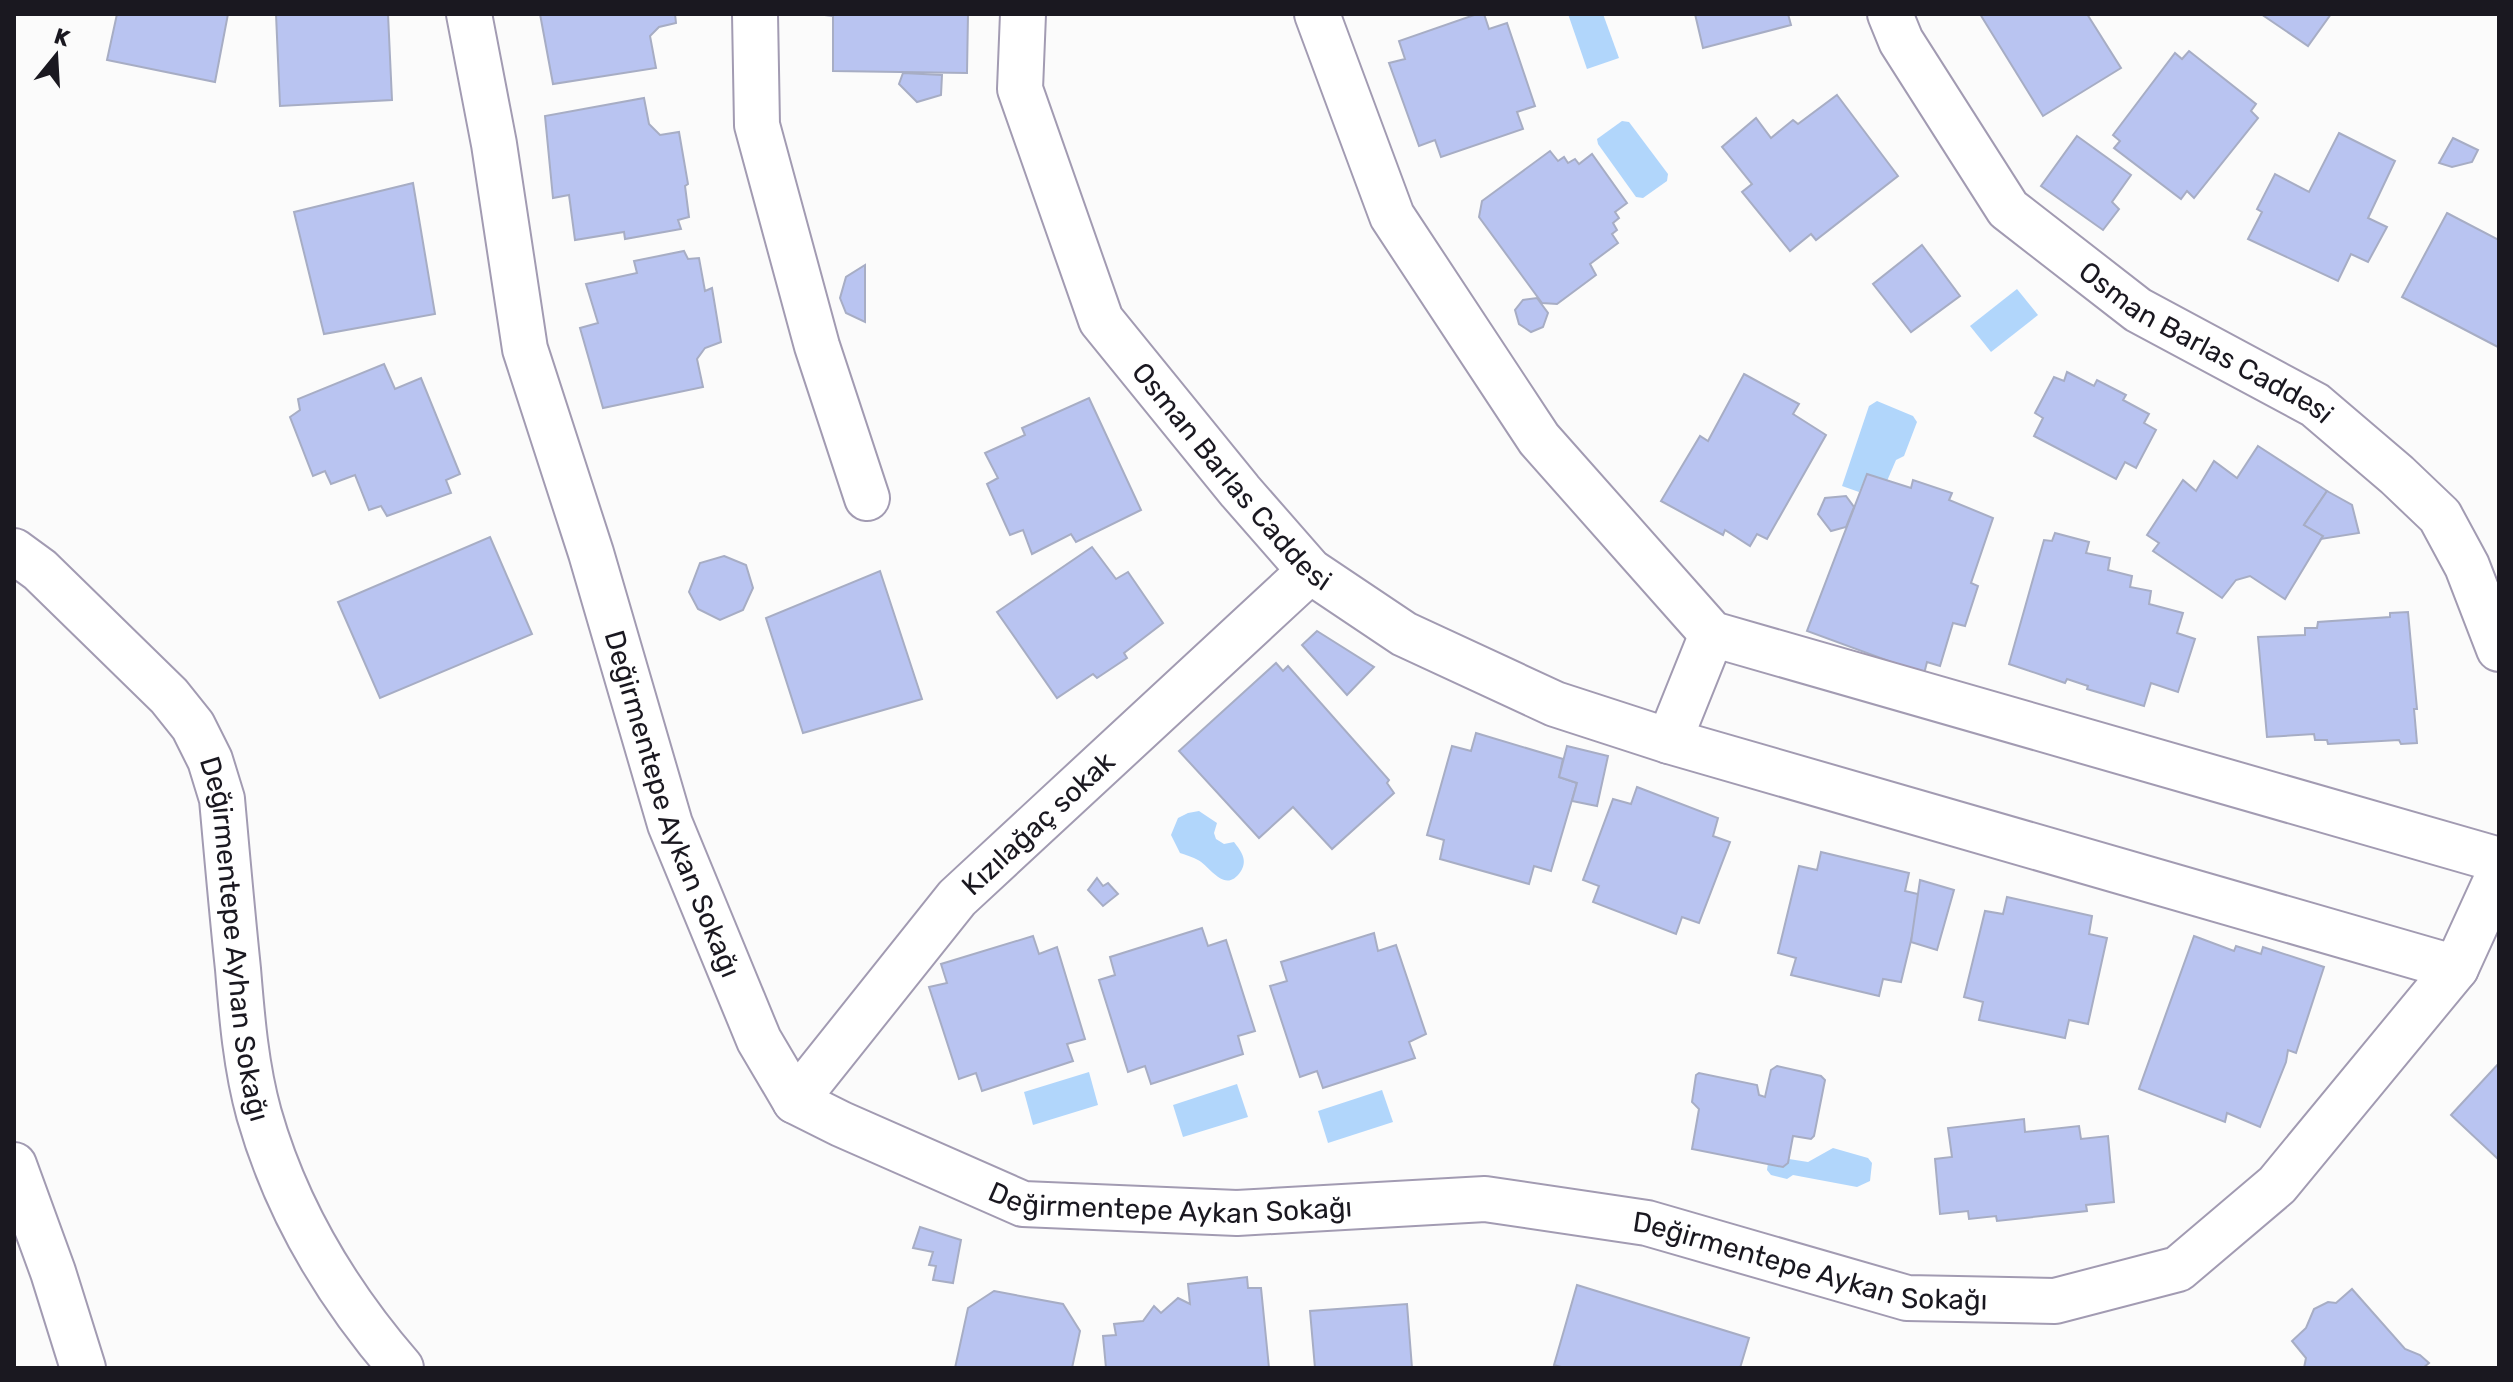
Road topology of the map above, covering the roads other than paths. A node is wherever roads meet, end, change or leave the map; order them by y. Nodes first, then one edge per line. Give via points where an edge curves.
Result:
1 (469, 14) edge
2 (755, 14) edge
3 (1023, 14) edge
4 (1317, 14) edge
5 (1895, 28) edge
6 (867, 498) dead end
7 (14, 551) edge
8 (1310, 571) junction
9 (1712, 634) junction
10 (2499, 649) edge
11 (1669, 741) junction
12 (2499, 860) edge
13 (2499, 874) edge
14 (2456, 968) junction
15 (795, 1101) junction
16 (14, 1165) edge
17 (83, 1368) edge
18 (401, 1368) edge

1 - 15 street, Değirmentepe Aykan Sokağı via 525,349 670,824 759,1040
2 - 6 street via 757,125 817,346
3 - 8 street, Osman Barlas Caddesi via 1020,89 1101,320
4 - 9 street via 1392,216 1539,439
5 - 10 street, Osman Barlas Caddesi via 2008,209 2138,310 2315,405 2440,516 2467,566
7 - 18 street, Değirmentepe Ayhan Sokağı via 169,696 193,726 210,760 222,799 246,1053 259,1114 305,1230 334,1281
8 - 11 street, Osman Barlas Caddesi via 1404,634 1555,704
8 - 15 street, Kızılağaç sokak via 957,898
9 - 11 street
9 - 12 street
11 - 14 street, Osman Barlas Caddesi
13 - 14 street, Değirmentepe Aykan Sokağı
14 - 15 street, Değirmentepe Aykan Sokağı via 2277,1185 2178,1269 2055,1301 1907,1298 1647,1223 1485,1199 1237,1213 1023,1204
16 - 17 street

